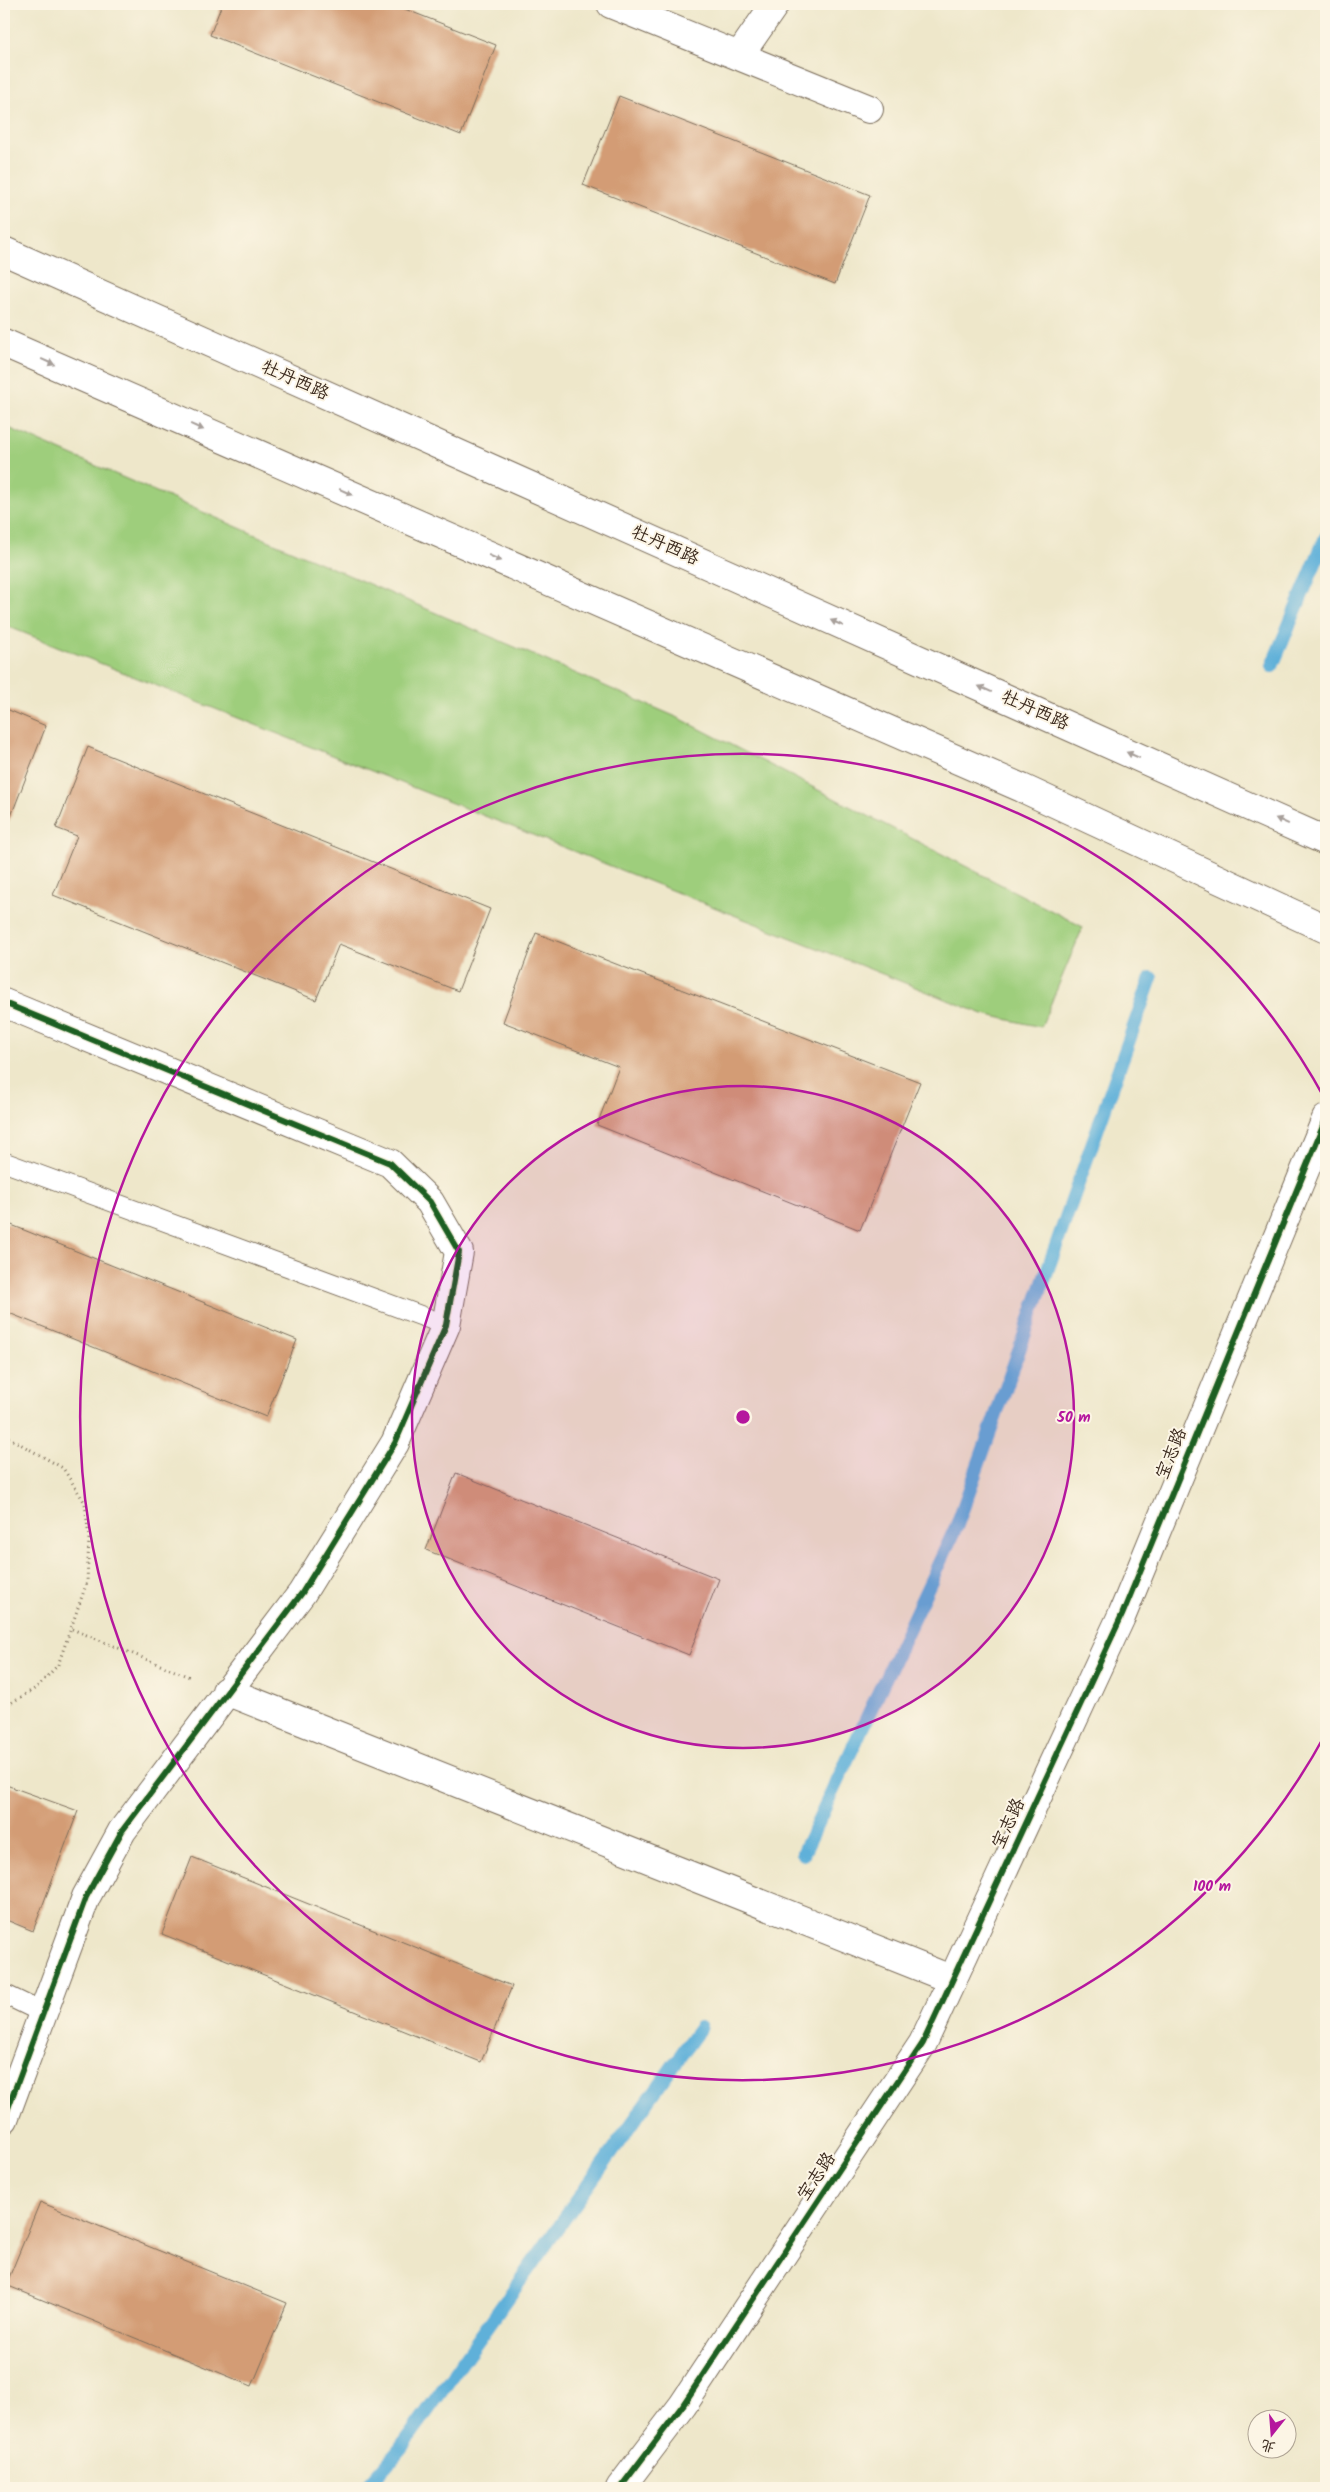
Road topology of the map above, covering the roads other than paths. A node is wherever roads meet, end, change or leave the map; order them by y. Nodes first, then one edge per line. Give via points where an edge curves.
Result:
1 (611, 4) edge
2 (775, 4) edge
3 (739, 56) junction
4 (869, 109) dead end
5 (4, 251) edge
6 (4, 343) edge
7 (1326, 841) edge
8 (1326, 929) edge
9 (4, 1003) edge
10 (1326, 1119) edge
11 (4, 1162) edge
12 (446, 1324) junction
13 (226, 1691) junction
14 (953, 1980) junction
15 (4, 1994) edge
16 (43, 2013) junction
17 (4, 2119) edge
18 (620, 2488) edge

1 - 3 street
2 - 3 street
3 - 4 street
7 -> 5 street, 牡丹西路
6 -> 8 street via 1022,788
9 - 12 street via 390,1163 430,1202 459,1252
10 - 14 street, 宝志路 via 1122,1615
11 - 12 lane
12 - 13 street via 395,1444 302,1593
13 - 14 street
13 - 16 street via 122,1831 86,1897
14 - 18 street, 宝志路 via 923,2043 683,2404
15 - 16 lane
16 - 17 street

